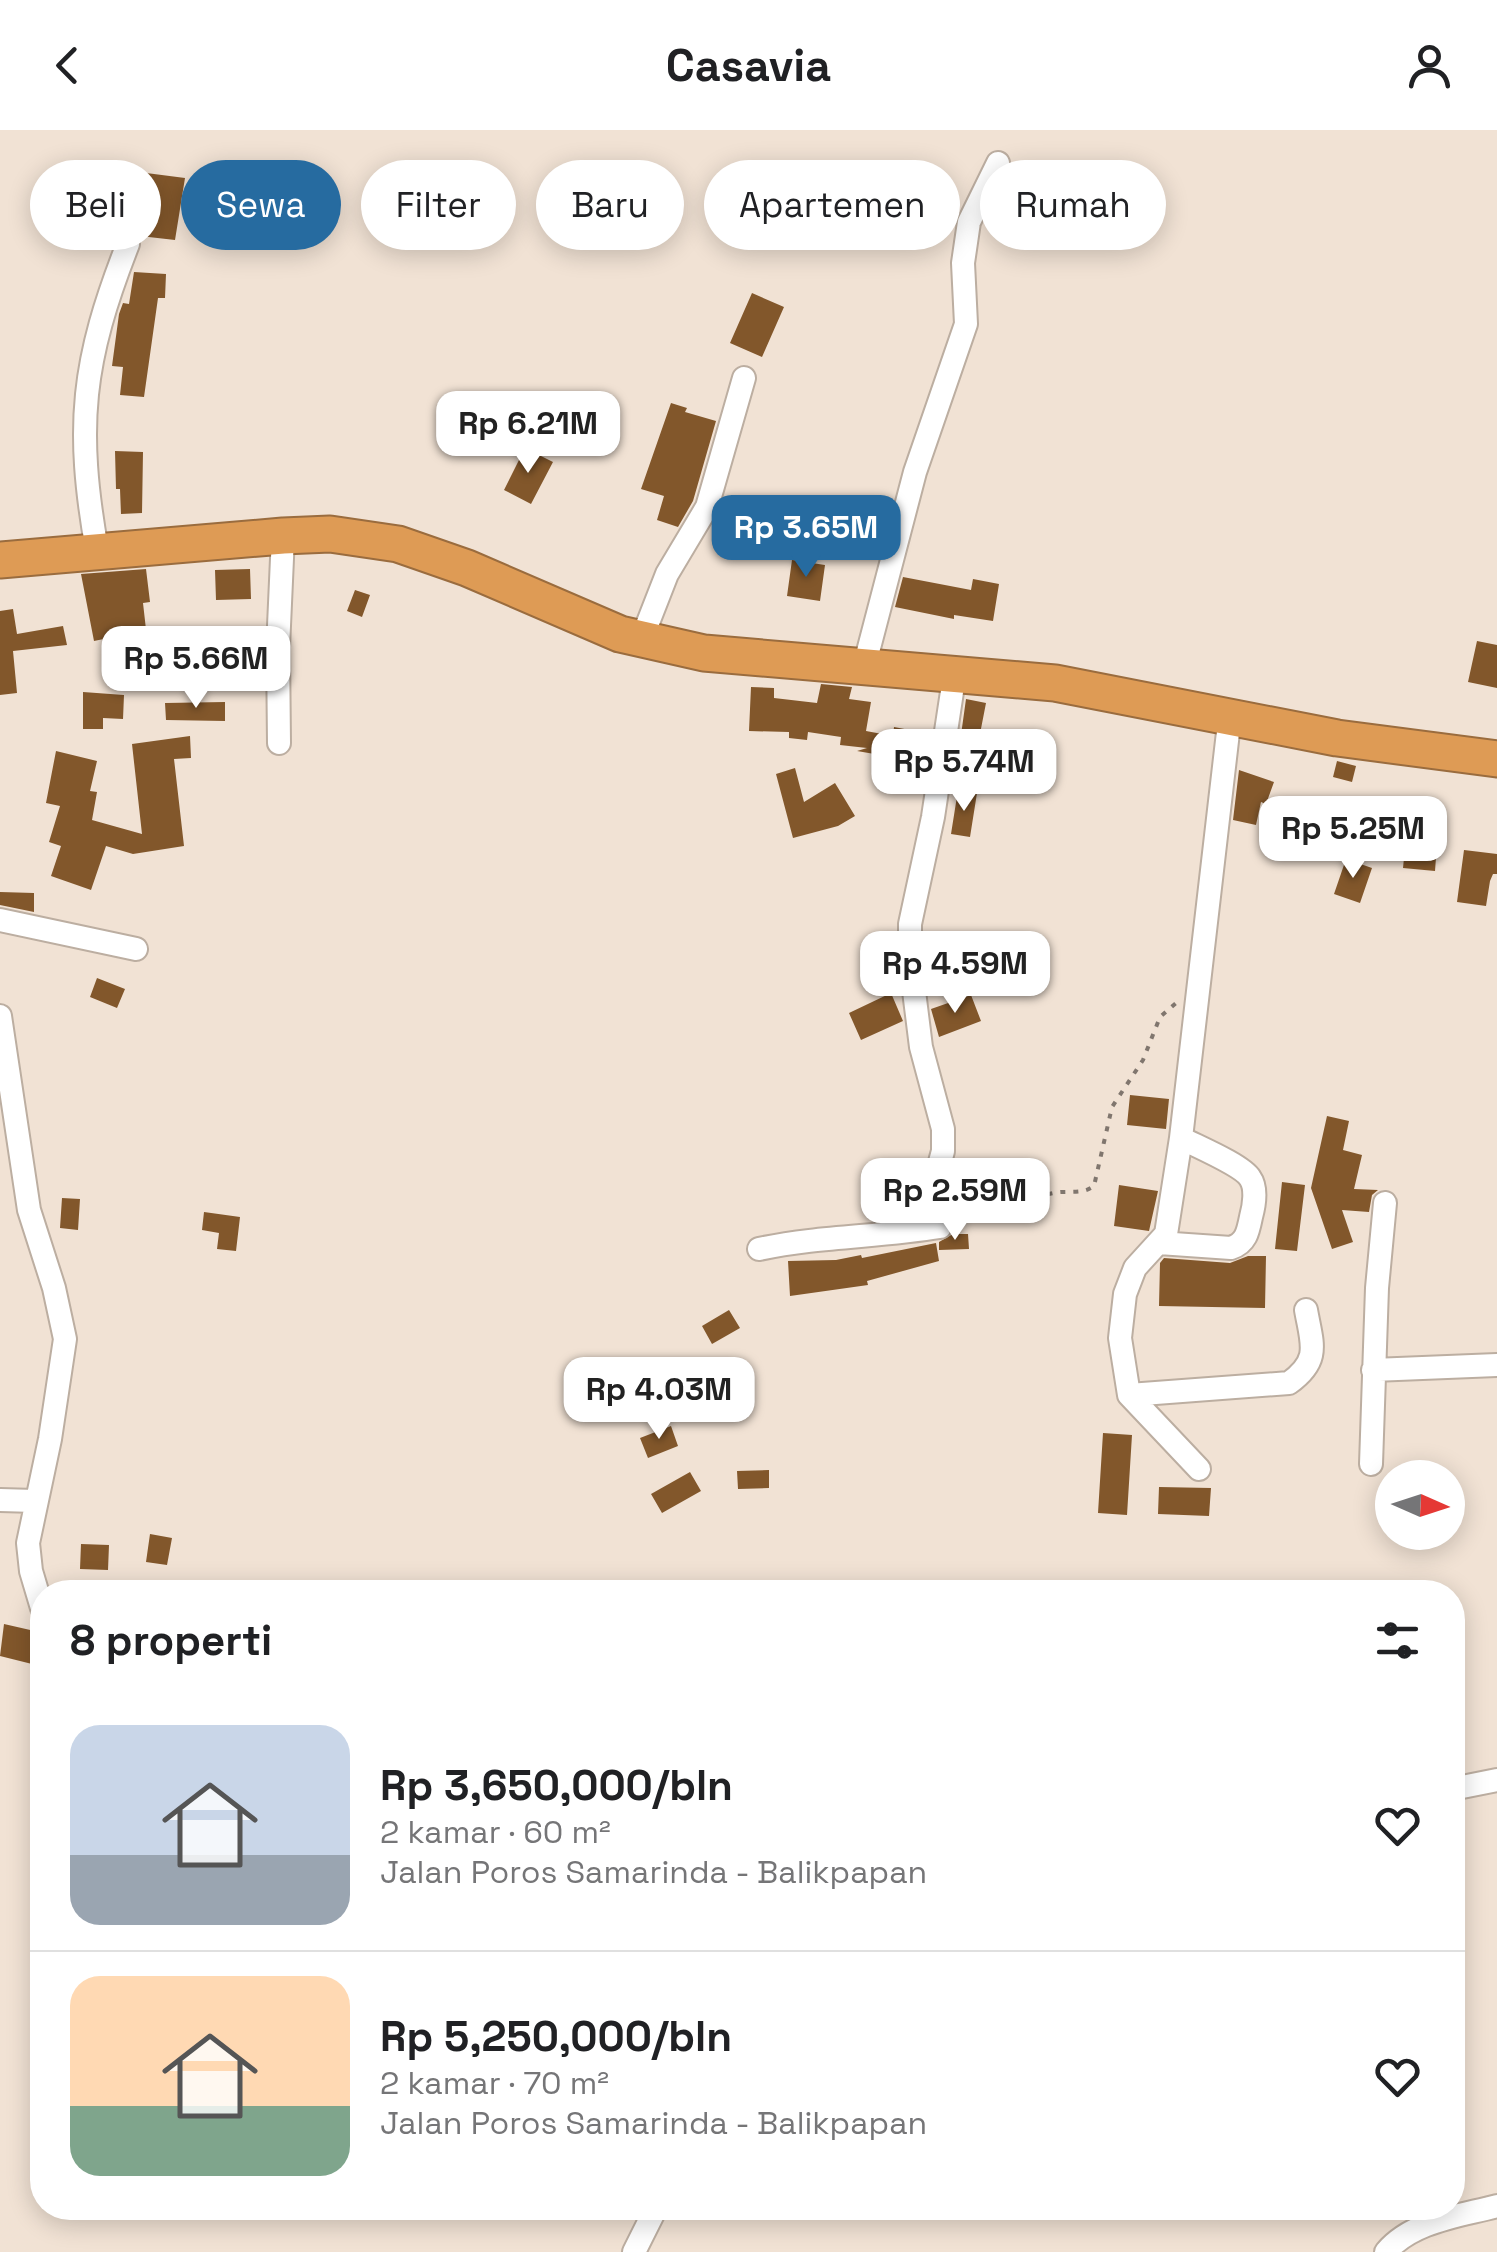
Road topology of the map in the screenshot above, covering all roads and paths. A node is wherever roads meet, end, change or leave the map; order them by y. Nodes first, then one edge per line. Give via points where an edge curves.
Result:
1 (980, 200) edge
2 (126, 250) edge
3 (744, 378) dead end
4 (284, 536) junction
5 (97, 550) junction
6 (0, 560) edge
7 (642, 638) junction
8 (864, 668) junction
9 (955, 672) junction
10 (1230, 715) junction
11 (279, 744) dead end
12 (1497, 759) edge
13 (0, 920) edge
14 (136, 949) dead end
15 (1198, 992) junction
16 (0, 1016) edge
17 (1181, 1138) junction
18 (1385, 1203) dead end
19 (940, 1227) junction
20 (1159, 1243) junction
21 (759, 1249) dead end
22 (1306, 1310) dead end
23 (1497, 1365) edge
24 (1372, 1370) junction
25 (1129, 1395) junction
26 (1371, 1464) dead end
27 (1199, 1469) dead end
28 (0, 1500) edge
29 (35, 1501) junction
30 (34, 1580) edge
31 (1497, 1780) edge
32 (1465, 1786) edge
33 (1497, 2206) edge
34 (1465, 2214) edge
35 (650, 2220) edge
36 (1442, 2220) edge
37 (634, 2252) edge
38 (1386, 2252) edge

1 - 8 street via 963,264 966,324 915,472
2 - 5 street via 86,381 84,468
3 - 7 street via 707,507 667,574
4 - 5 highway
4 - 7 highway via 330,534 398,544
4 - 11 street
5 - 6 highway
7 - 8 highway via 704,653
8 - 9 highway
9 - 10 highway
9 - 19 street via 910,924 920,1047 944,1128 934,1184
10 - 12 highway via 1394,748
10 - 15 street
13 - 14 street
15 - 17 street
15 - 19 path via 1160,1017 1143,1060 1112,1107 1094,1186 954,1216
16 - 29 street via 29,1210 64,1321 64,1356
17 - 20 street via 1166,1234
17 - 20 street via 1248,1174 1253,1209 1240,1245
18 - 24 street
19 - 21 street
20 - 25 street via 1134,1268 1125,1294 1120,1338
22 - 25 street via 1313,1350 1306,1370 1290,1383
23 - 24 street
24 - 26 street
25 - 27 street
28 - 29 street
29 - 30 street via 28,1543
31 - 32 street
33 - 34 street
35 - 37 street
36 - 38 street

